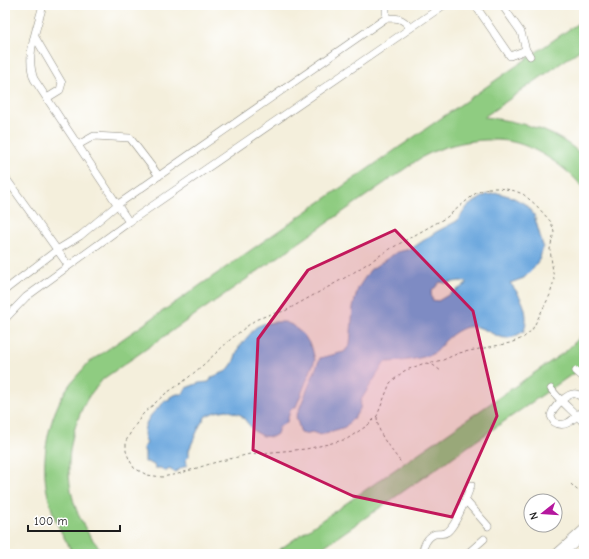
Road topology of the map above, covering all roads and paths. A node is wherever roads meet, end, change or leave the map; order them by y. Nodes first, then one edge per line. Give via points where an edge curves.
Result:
1 (43, 5) edge
2 (386, 5) edge
3 (444, 5) edge
4 (475, 5) edge
5 (502, 5) edge
6 (386, 18) junction
7 (410, 28) junction
8 (35, 37) junction
9 (49, 101) junction
10 (78, 144) junction
11 (159, 176) junction
12 (5, 177) edge
13 (117, 205) junction
14 (128, 222) junction
15 (57, 250) junction
16 (68, 265) junction
17 (5, 290) edge
18 (5, 319) edge
19 (426, 363) junction
20 (441, 370) dead end
21 (576, 371) dead end
22 (584, 378) edge
23 (551, 389) dead end
24 (562, 400) junction
25 (584, 400) edge
26 (584, 409) edge
27 (577, 415) junction
28 (377, 416) junction
29 (584, 422) edge
30 (402, 464) dead end
31 (571, 484) dead end
32 (471, 485) dead end
33 (584, 492) edge
34 (466, 501) junction
35 (488, 526) dead end
36 (584, 528) edge
37 (584, 536) edge
38 (484, 539) dead end
39 (584, 550) edge
40 (423, 554) edge
41 (467, 554) edge
42 (555, 554) edge
43 (563, 554) edge
44 (580, 554) edge

1 - 8 street
2 - 6 street
3 - 7 street
4 - 5 street via 510,56 528,53 521,32
6 - 7 street via 399,18
6 - 11 street
7 - 14 street
8 - 9 street via 30,62 32,73
8 - 9 street via 62,83 60,90
9 - 10 street
10 - 11 street via 94,136 130,138
10 - 13 street
11 - 13 street
12 - 15 street
13 - 14 street
13 - 15 street via 80,236
14 - 16 street
15 - 16 street
15 - 17 street
16 - 18 street via 26,297
19 - 20 path
19 - 28 path via 404,371 390,383
19 - 28 path via 443,360 459,353 510,343 523,338 532,330 550,295 554,280 550,249 554,232 551,222 523,194 512,190 488,188 348,276 285,311 254,320 143,414 126,441 126,451 134,468 147,475 162,477 250,454 291,451 328,444 347,438
21 - 22 street
23 - 24 street
24 - 25 street via 574,393 579,394
24 - 27 street
24 - 27 street via 551,412 554,422 562,426
26 - 27 street
27 - 29 street
28 - 30 path via 380,434
31 - 33 path via 576,490
32 - 34 street
34 - 35 street
34 - 40 street via 448,531 435,534 428,540 424,545
36 - 42 street
37 - 43 street
38 - 41 street
39 - 44 street

